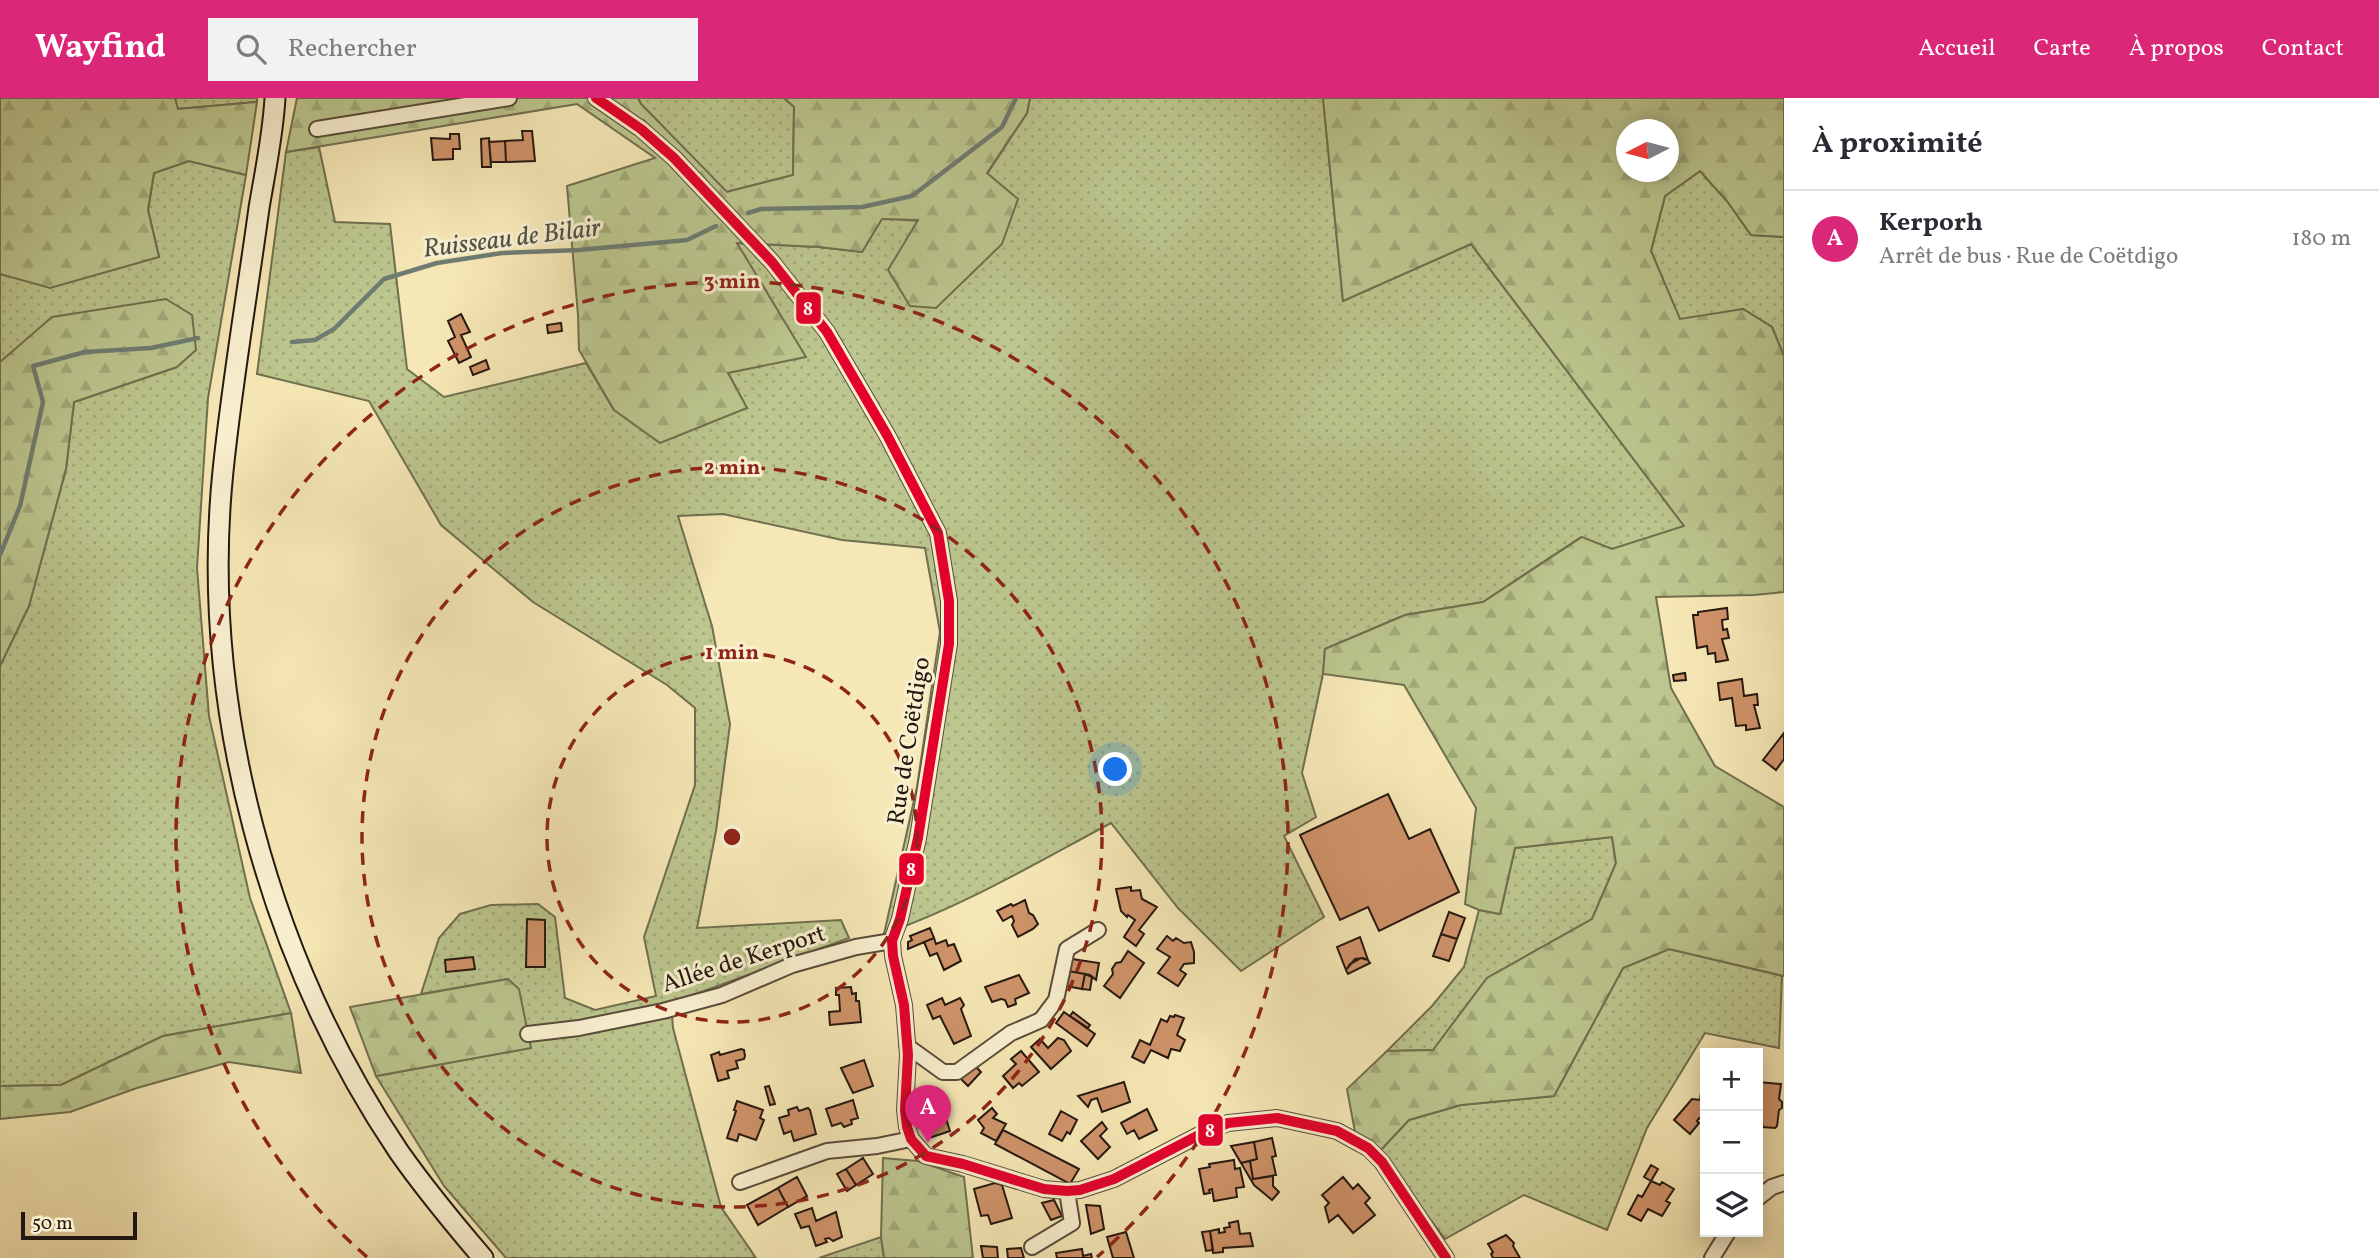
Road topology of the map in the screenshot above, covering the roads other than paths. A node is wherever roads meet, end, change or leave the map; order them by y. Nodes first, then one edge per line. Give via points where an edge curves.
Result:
1 (509, 98) edge
2 (596, 98) edge
3 (275, 99) edge
4 (317, 129) dead end
5 (1098, 930) dead end
6 (892, 941) junction
7 (528, 1034) dead end
8 (907, 1046) junction
9 (911, 1139) junction
10 (740, 1182) dead end
11 (1784, 1183) edge
12 (1067, 1191) junction
13 (1763, 1194) edge
14 (1725, 1237) edge
15 (1032, 1247) dead end
16 (483, 1258) edge
17 (1446, 1258) edge
18 (1713, 1258) edge

1 - 4 street
2 - 6 street, Rue de Coëtdigo via 674,158 804,302 827,332 887,435 938,533 949,601 949,644 918,838
3 - 16 main road via 222,475 220,636 232,728 250,816 286,932 307,981 398,1151
5 - 8 street via 1067,949 1056,1000 1041,1020 1012,1033 957,1072 943,1072
6 - 7 street, Allée de Kerport via 792,965 722,995 663,1011
6 - 8 street, Rue de Coëtdigo
8 - 9 street, Rue de Coëtdigo via 905,1110
9 - 10 street via 827,1151
9 - 12 street via 926,1156 1044,1189
11 - 13 street
12 - 15 street via 1072,1223
12 - 17 street via 1114,1179 1228,1123 1277,1118 1337,1131 1368,1149 1382,1162
14 - 18 street

